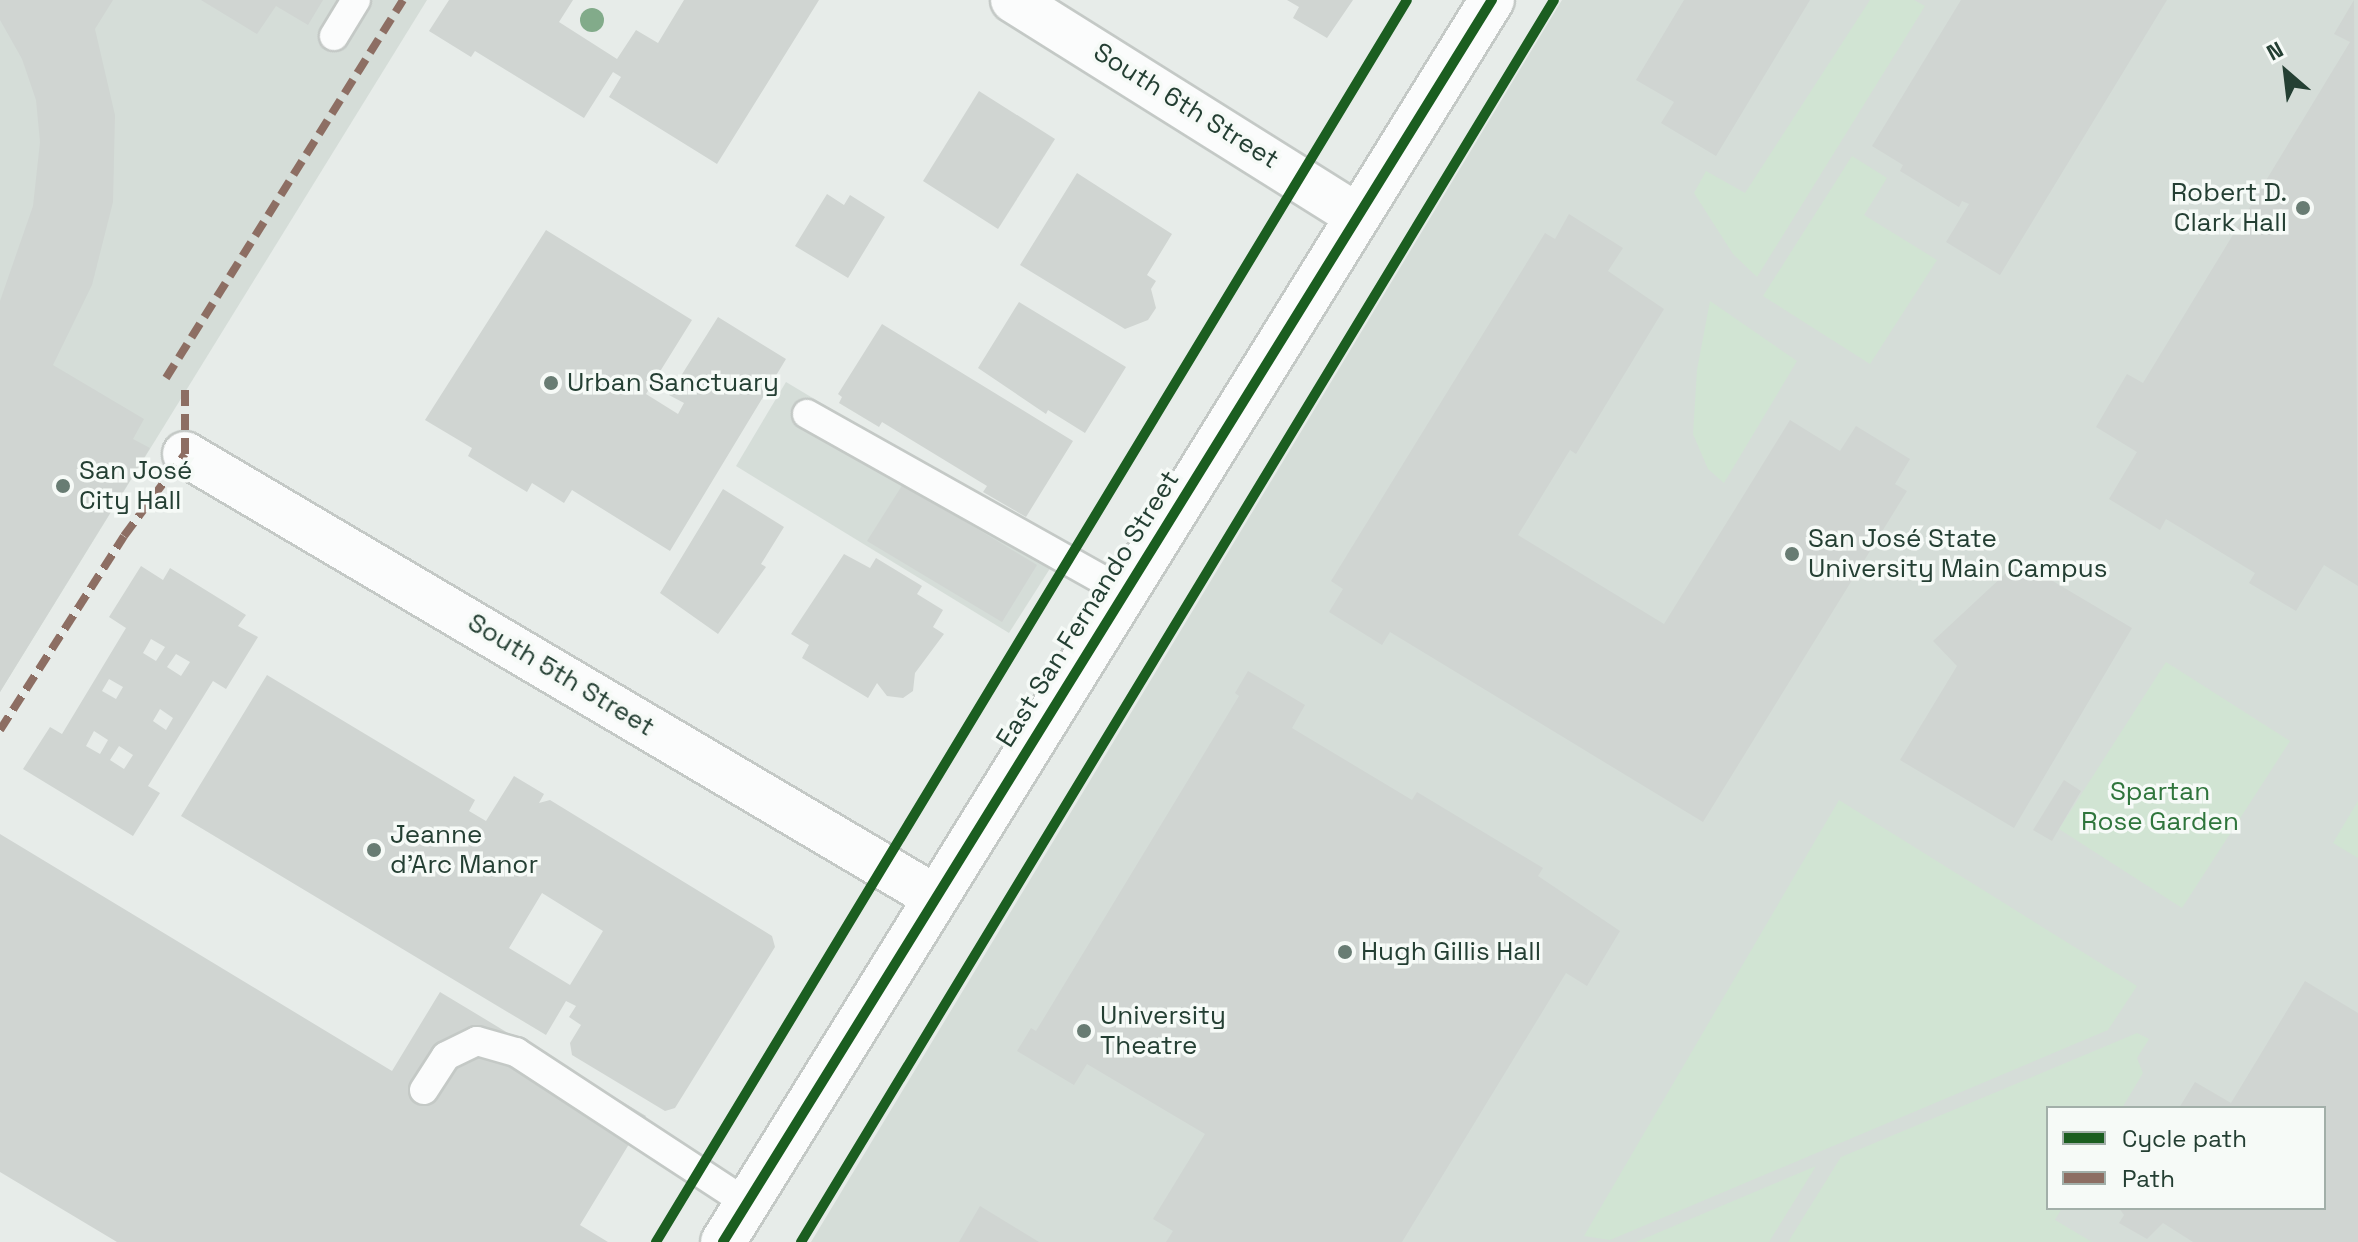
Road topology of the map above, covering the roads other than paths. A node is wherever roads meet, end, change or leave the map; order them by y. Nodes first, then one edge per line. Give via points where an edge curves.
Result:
1 (356, 0) edge
2 (1013, 0) edge
3 (1492, 0) edge
4 (334, 36) dead end
5 (1356, 215) junction
6 (807, 414) dead end
7 (185, 454) dead end
8 (1124, 592) junction
9 (935, 897) junction
10 (424, 1090) dead end
11 (747, 1203) junction
12 (723, 1242) edge

1 - 4 lane
2 - 5 main road, South 6th Street
3 - 5 main road, East San Fernando Street
5 - 8 main road, East San Fernando Street
6 - 8 lane
7 - 9 main road, South 5th Street
8 - 9 main road, East San Fernando Street
9 - 11 main road, East San Fernando Street
10 - 11 lane via 446,1056 477,1041 516,1052
11 - 12 main road, East San Fernando Street

